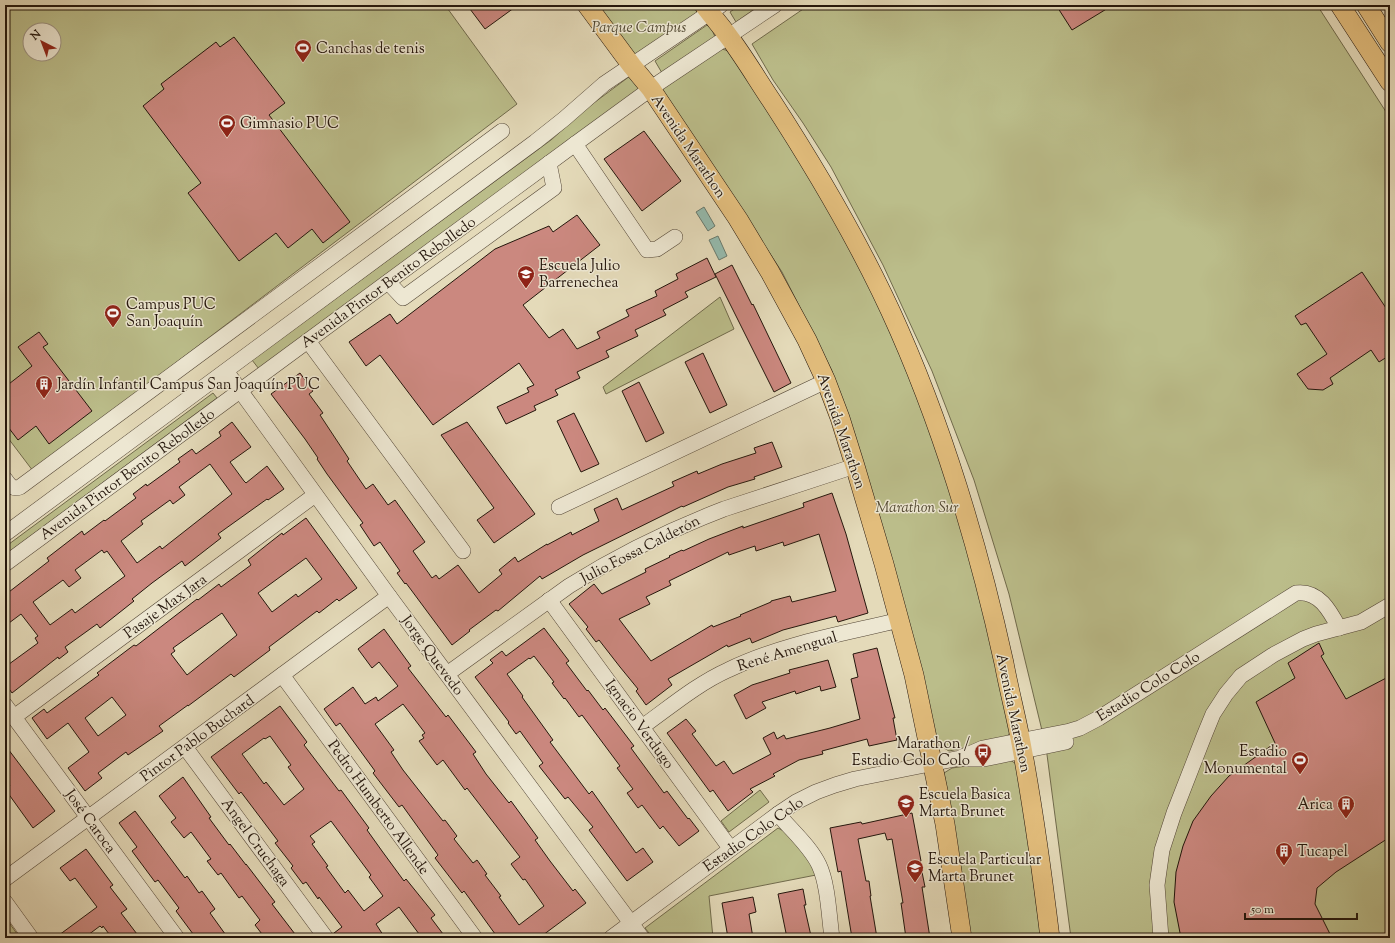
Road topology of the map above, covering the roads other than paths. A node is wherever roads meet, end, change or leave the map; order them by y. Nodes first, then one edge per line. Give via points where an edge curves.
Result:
1 (587, 5) edge
2 (775, 5) edge
3 (1340, 5) edge
4 (1366, 5) edge
5 (711, 8) edge
6 (729, 36) junction
7 (1390, 43) edge
8 (632, 66) junction
9 (1390, 82) edge
10 (651, 89) junction
11 (502, 131) dead end
12 (575, 144) junction
13 (549, 163) junction
14 (675, 237) dead end
15 (388, 282) junction
16 (308, 341) junction
17 (226, 371) junction
18 (826, 381) junction
19 (240, 391) junction
20 (855, 466) junction
21 (5, 480) edge
22 (315, 495) junction
23 (559, 507) dead end
24 (11, 524) edge
25 (5, 534) edge
26 (464, 550) dead end
27 (5, 564) edge
28 (389, 596) junction
29 (549, 600) junction
30 (1390, 605) edge
31 (900, 620) junction
32 (1339, 628) junction
33 (447, 674) junction
34 (282, 675) junction
35 (5, 704) edge
36 (14, 717) junction
37 (642, 727) junction
38 (185, 747) junction
39 (1022, 747) junction
40 (933, 764) junction
41 (778, 814) junction
42 (88, 818) junction
43 (730, 848) junction
44 (5, 879) edge
45 (5, 902) edge
46 (630, 923) junction
47 (31, 938) edge
48 (177, 938) edge
49 (326, 938) edge
50 (475, 938) edge
51 (610, 938) edge
52 (642, 938) edge
53 (832, 938) edge
54 (962, 938) edge
55 (1050, 938) edge
56 (1161, 938) edge

1 - 8 main road, Avenida Marathon
2 - 6 street, Avenida Pintor Benito Rebolledo
3 - 9 main road
4 - 7 main road
5 - 6 main road, Avenida Marathon
5 - 8 street, Avenida Pintor Benito Rebolledo
6 - 10 street, Avenida Pintor Benito Rebolledo
6 - 39 main road, Avenida Marathon via 816,171 866,262 900,332 939,432 970,528 993,616
8 - 10 main road, Avenida Marathon
8 - 17 street, Avenida Pintor Benito Rebolledo via 604,84 535,142
10 - 12 street, Avenida Pintor Benito Rebolledo
10 - 18 main road, Avenida Marathon via 754,246 807,340
11 - 21 street via 23,485 14,488
12 - 13 street, Avenida Pintor Benito Rebolledo
12 - 14 street via 647,250 657,249
13 - 15 street, Avenida Pintor Benito Rebolledo
13 - 15 street via 554,188 403,298
15 - 16 street, Avenida Pintor Benito Rebolledo
16 - 19 street, Avenida Pintor Benito Rebolledo
16 - 26 street
17 - 19 street, Jorge Quevedo
17 - 24 street, Avenida Pintor Benito Rebolledo
18 - 20 main road, Avenida Marathon
18 - 23 street
19 - 22 street, Jorge Quevedo
19 - 27 street, Avenida Pintor Benito Rebolledo
20 - 29 street, Julio Fossa Calderón via 706,516 587,575
20 - 31 main road, Avenida Marathon
22 - 28 street, Jorge Quevedo
22 - 36 street, Pasaje Max Jara
24 - 25 street, Avenida Pintor Benito Rebolledo
28 - 33 street, Jorge Quevedo
28 - 34 street, Pintor Pablo Buchard
29 - 33 street, Julio Fossa Calderón
29 - 37 street, Ignacio Verdugo
30 - 32 street via 1361,622
31 - 37 street, René Amengual via 772,652 747,661 713,677
31 - 40 main road, Avenida Marathon
32 - 39 street, Estadio Colo Colo via 1323,602 1304,598 1095,731 1074,740
32 - 56 street via 1303,639 1272,655 1241,676 1213,714 1162,850 1157,885
33 - 46 street, Jorge Quevedo
34 - 38 street, Pintor Pablo Buchard
34 - 50 street, Pedro Humberto Allende
35 - 36 street, José Caroca
36 - 42 street, José Caroca
37 - 43 street, Ignacio Verdugo
38 - 42 street, Pintor Pablo Buchard
38 - 49 street, Angel Cruchaga
39 - 40 street, Estadio Colo Colo via 984,759 960,758
39 - 55 main road, Avenida Marathon
40 - 41 street, Estadio Colo Colo via 835,785 796,802
40 - 54 main road, Avenida Marathon
41 - 43 street, Estadio Colo Colo
41 - 53 street via 810,851 819,866
42 - 44 street, Pintor Pablo Buchard
42 - 48 street, José Caroca
43 - 46 street, Estadio Colo Colo
45 - 47 street
46 - 51 street, Estadio Colo Colo
46 - 52 street, Jorge Quevedo

